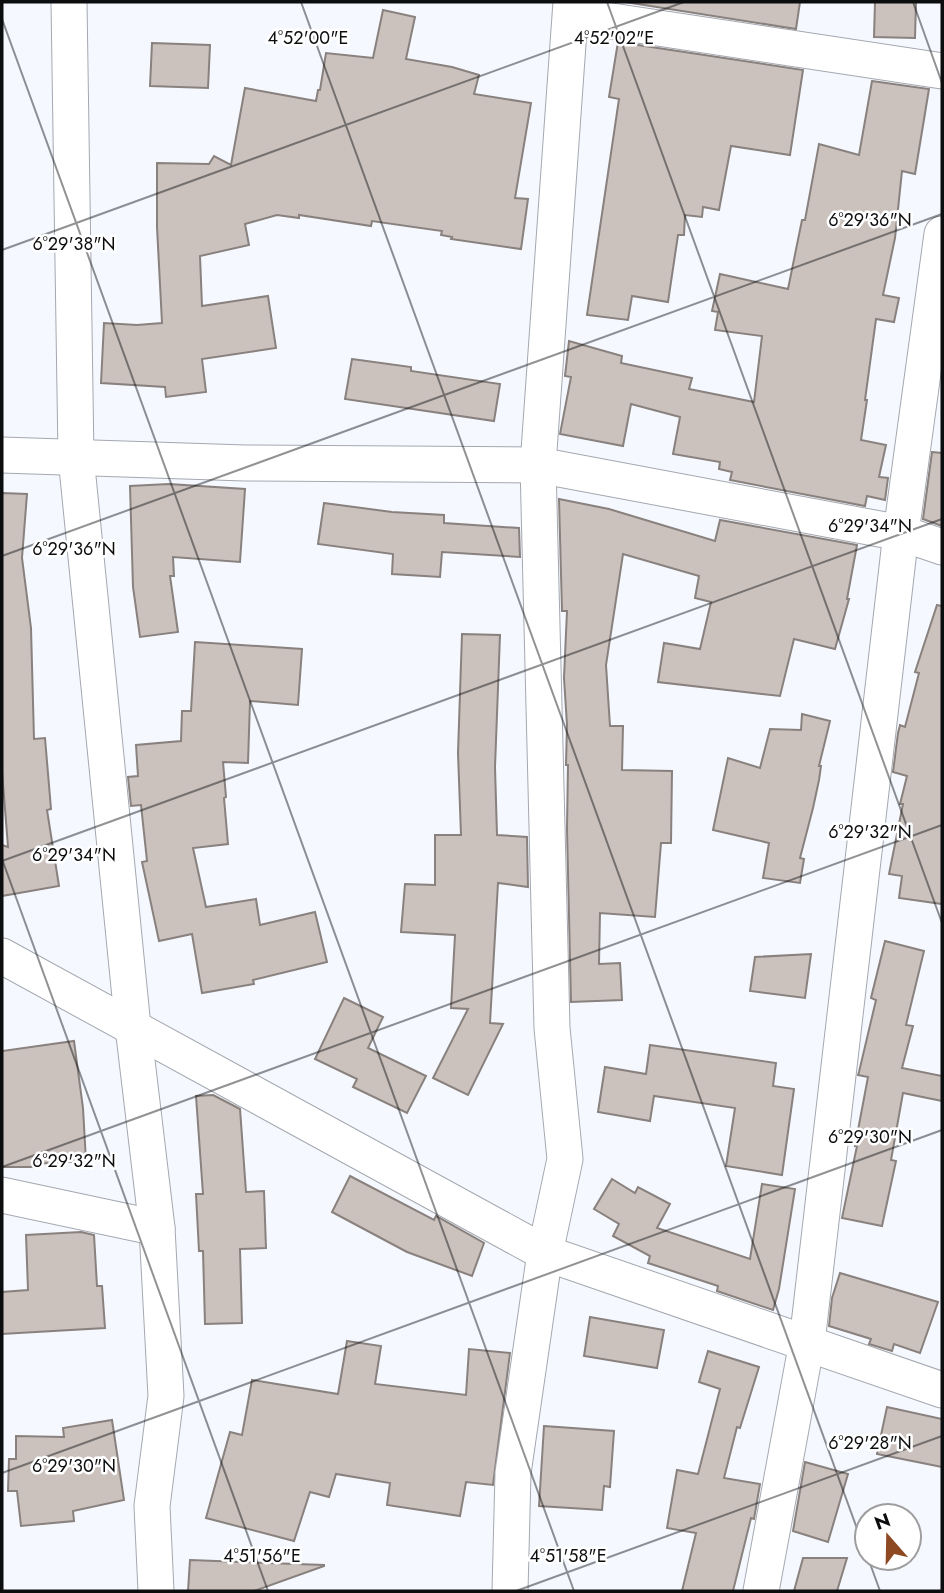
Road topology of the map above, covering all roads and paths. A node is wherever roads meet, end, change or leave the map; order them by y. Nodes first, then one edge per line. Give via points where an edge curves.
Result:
1 (69, 2) edge
2 (572, 8) edge
3 (942, 71) edge
4 (942, 234) edge
5 (2, 455) edge
6 (76, 457) junction
7 (538, 465) junction
8 (901, 533) junction
9 (942, 547) edge
10 (2, 956) edge
11 (133, 1027) junction
12 (2, 1195) edge
13 (157, 1228) junction
14 (545, 1254) junction
15 (807, 1342) junction
16 (942, 1390) edge
17 (156, 1591) edge
18 (510, 1591) edge
19 (761, 1591) edge

1 - 6 street
2 - 3 street
2 - 7 street
4 - 8 street
5 - 6 street
6 - 7 street
6 - 11 street
7 - 8 street
7 - 14 street via 552,1028 565,1159
8 - 9 street
8 - 15 street
10 - 11 street
11 - 13 street
11 - 14 street
12 - 13 street
13 - 17 street via 166,1396 152,1506
14 - 15 street
14 - 18 street via 513,1473
15 - 16 street
15 - 19 street

